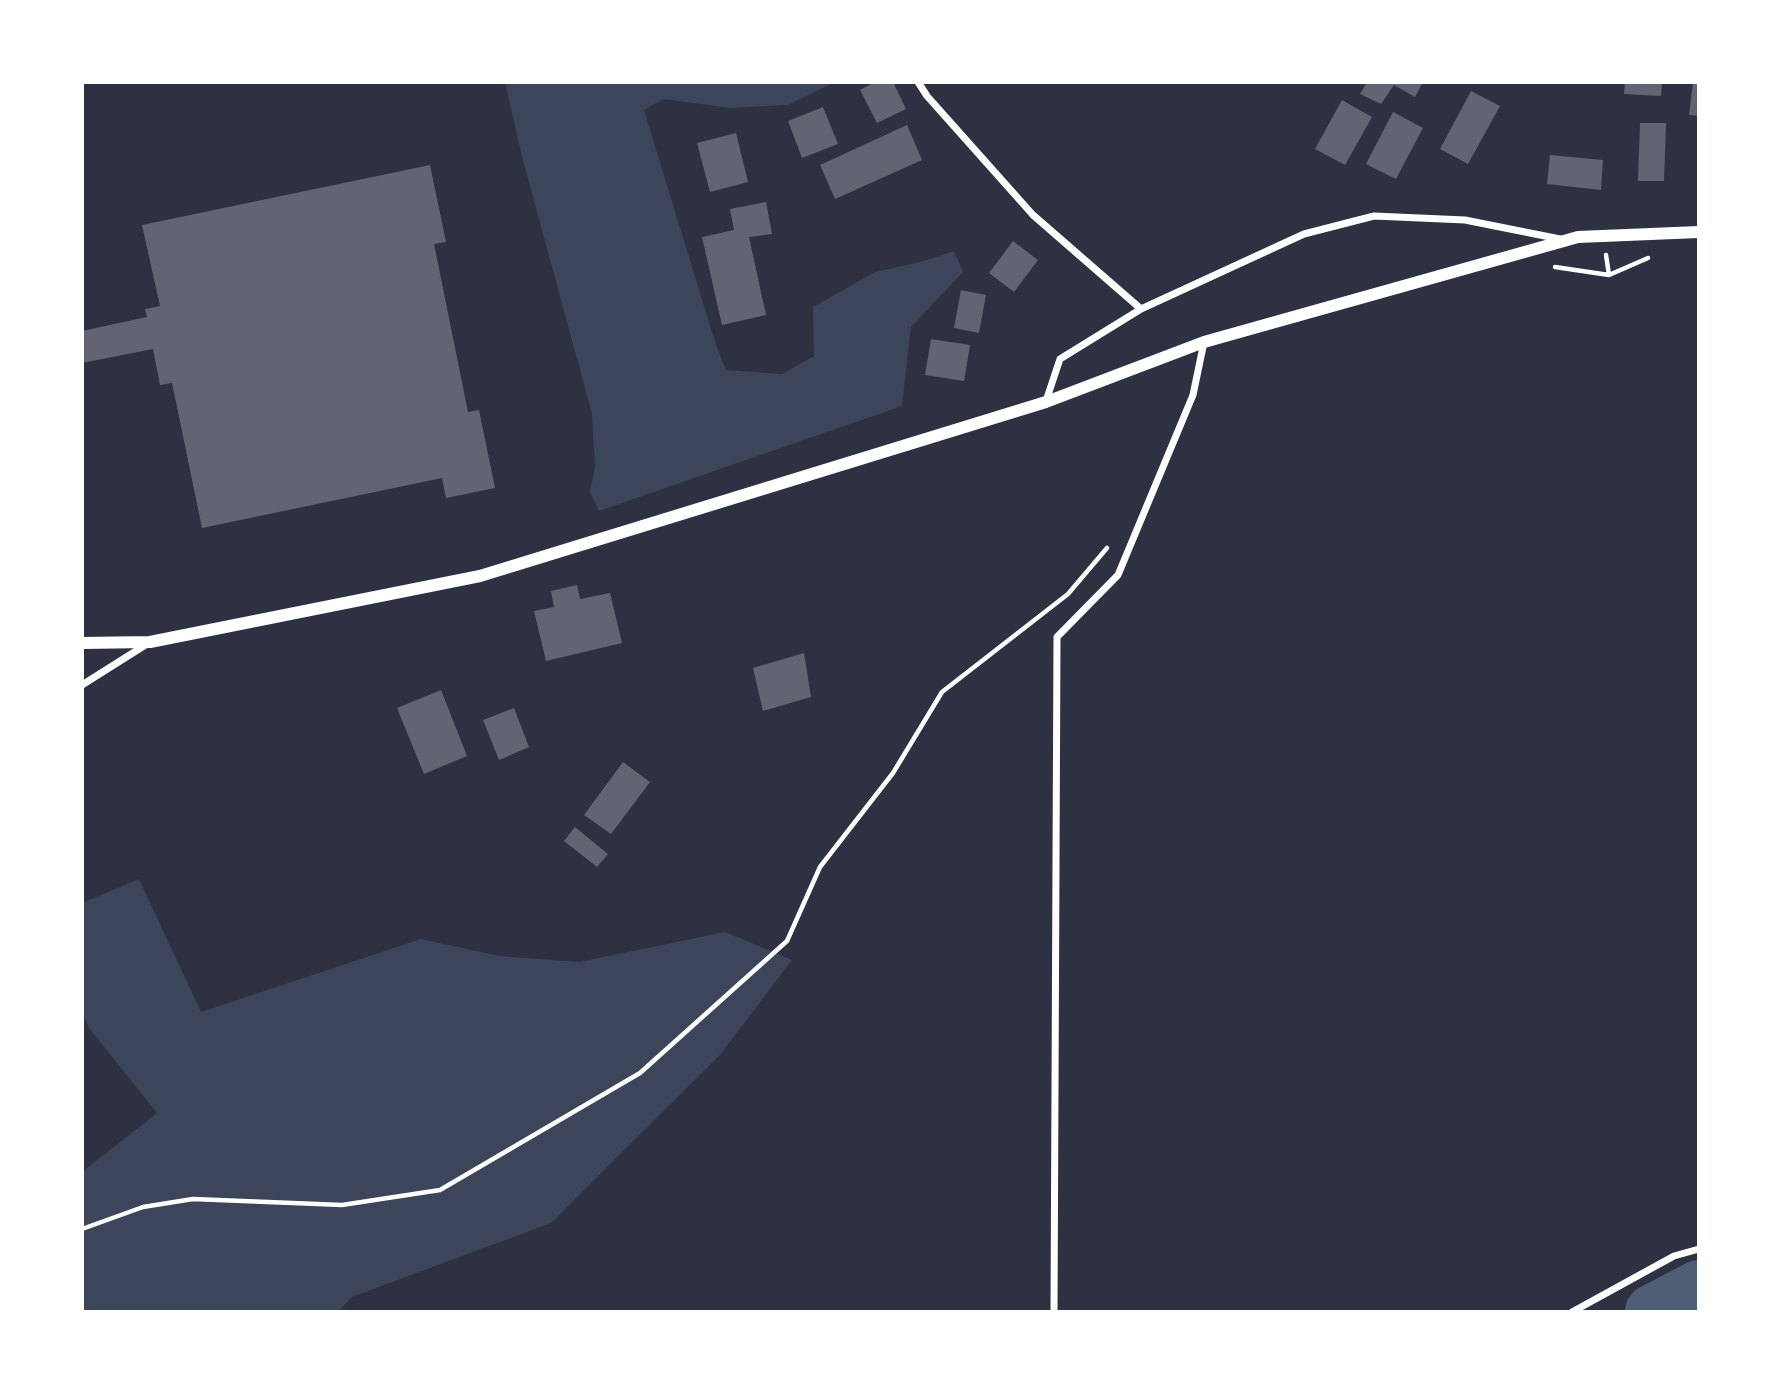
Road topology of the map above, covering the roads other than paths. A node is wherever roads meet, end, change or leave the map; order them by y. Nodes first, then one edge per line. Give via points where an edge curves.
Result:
1 (918, 82) edge
2 (1699, 232) edge
3 (1566, 240) junction
4 (1141, 309) junction
5 (1204, 342) junction
6 (1046, 402) junction
7 (150, 642) junction
8 (82, 643) edge
9 (82, 685) edge
10 (1699, 1249) edge
11 (1054, 1312) edge
12 (1572, 1312) edge

1 - 4 street via 1033,215
2 - 3 street
3 - 4 street via 1465,220 1374,216 1304,234
3 - 5 street
4 - 6 street via 1060,359
5 - 6 street
5 - 11 street via 1194,395 1118,575 1057,637
6 - 7 street via 480,576
7 - 8 street
7 - 9 street
10 - 12 street via 1674,1256

